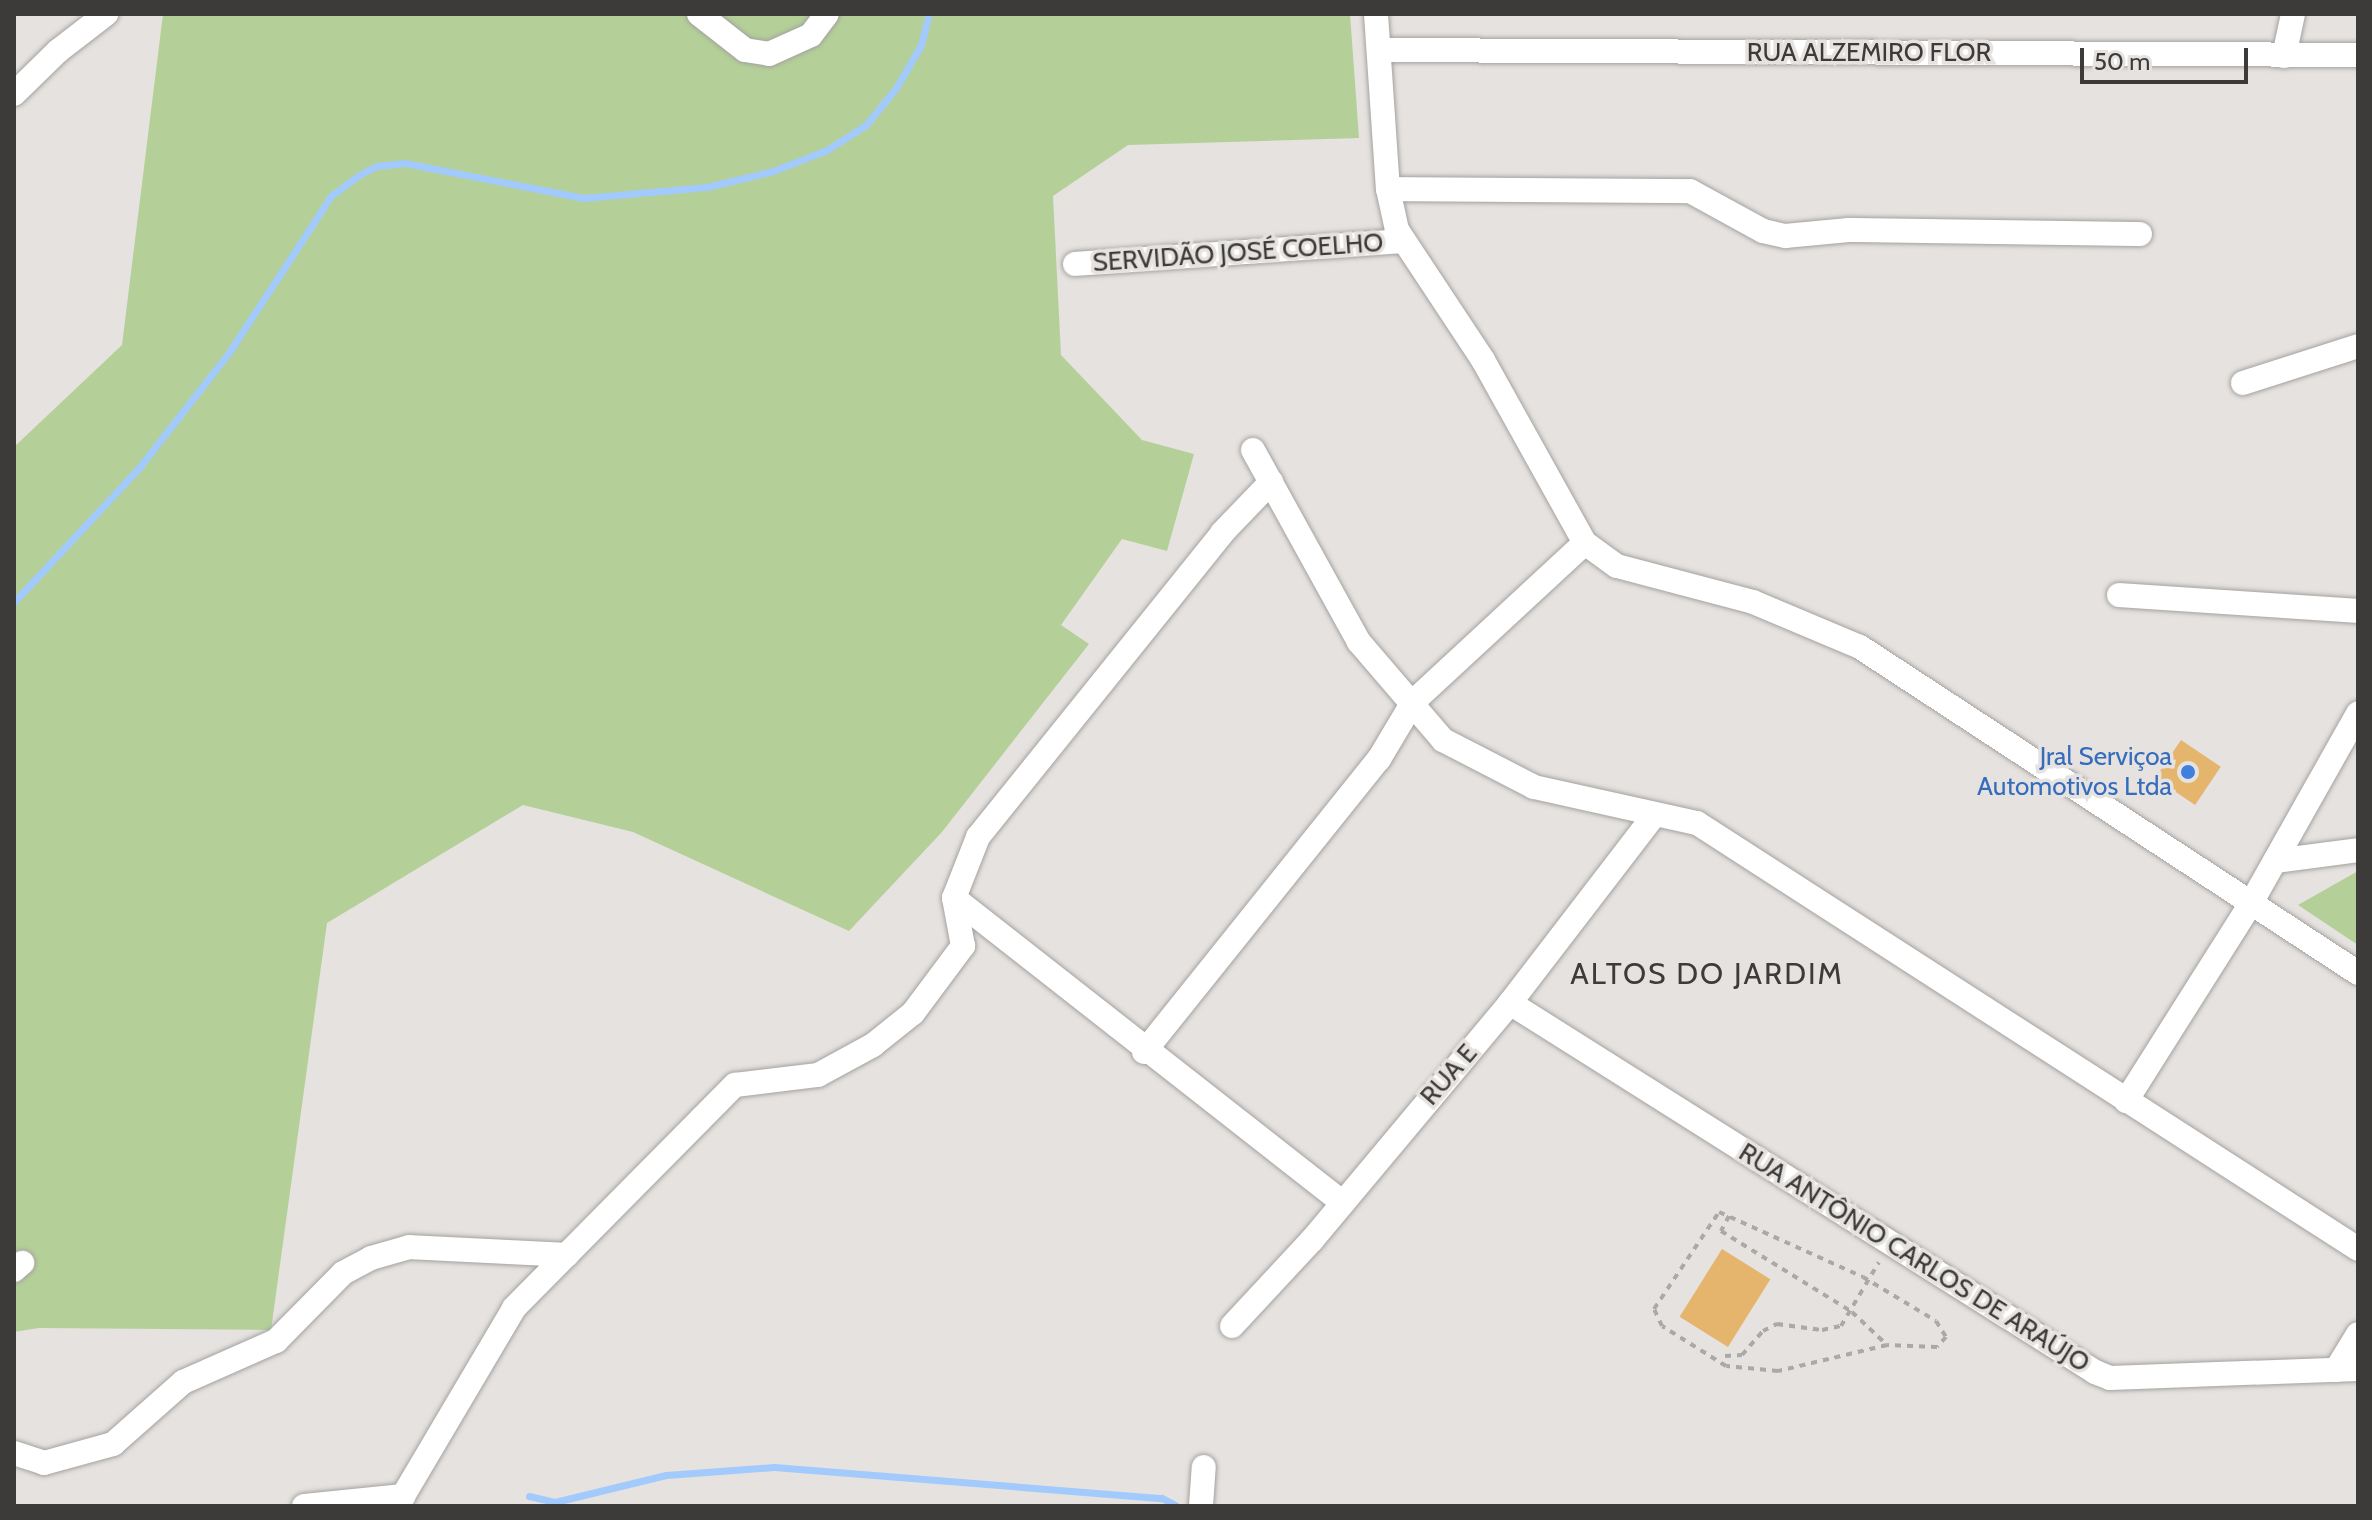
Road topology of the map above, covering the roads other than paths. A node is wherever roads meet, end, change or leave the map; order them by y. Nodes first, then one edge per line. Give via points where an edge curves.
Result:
1 (106, 14) edge
2 (699, 14) edge
3 (827, 14) edge
4 (1376, 14) edge
5 (2293, 14) edge
6 (1380, 50) junction
7 (2358, 55) edge
8 (2284, 56) junction
9 (14, 94) edge
10 (1388, 189) junction
11 (2140, 234) dead end
12 (1402, 241) junction
13 (1075, 264) dead end
14 (2358, 346) edge
15 (2243, 383) dead end
16 (1253, 450) dead end
17 (1271, 482) junction
18 (1585, 543) junction
19 (2119, 595) dead end
20 (2358, 611) edge
21 (1413, 702) junction
22 (2358, 713) edge
23 (1654, 815) junction
24 (2358, 850) edge
25 (2275, 861) junction
26 (954, 898) junction
27 (2250, 905) junction
28 (2358, 973) edge
29 (1510, 1003) junction
30 (1144, 1052) junction
31 (2126, 1101) junction
32 (1343, 1203) junction
33 (2358, 1249) edge
34 (567, 1255) junction
35 (1232, 1326) dead end
36 (2358, 1334) edge
37 (2347, 1369) edge
38 (14, 1453) edge
39 (1204, 1467) dead end
40 (405, 1501) edge
41 (304, 1506) edge
42 (1201, 1506) edge

1 - 9 street
2 - 3 street via 745,50 769,54 811,35
4 - 6 street
5 - 8 street
6 - 8 street, RUA ALZEMIRO FLOR
6 - 10 street
7 - 8 street, RUA ALZEMIRO FLOR
10 - 11 street via 1690,191 1763,231 1785,236 1849,230
10 - 12 street
12 - 13 street, SERVIDÃO JOSÉ COELHO
12 - 18 street via 1483,360
14 - 15 street
16 - 17 street
17 - 21 street via 1359,642
17 - 26 street via 1222,533 978,837
18 - 21 street
18 - 27 street via 1617,566 1753,602 1860,647 2113,808
19 - 20 street
21 - 23 street via 1443,740 1496,771 1534,787
21 - 30 street via 1379,759
22 - 25 street
23 - 29 street, RUA E
23 - 31 street via 1697,823 1729,842
24 - 25 street
25 - 27 street
26 - 30 street
26 - 34 street via 963,946 913,1013 873,1045 818,1075 735,1085
27 - 28 street
27 - 31 street
29 - 32 street, RUA E
29 - 37 street, RUA ANTÔNIO CARLOS DE ARAÚJO via 2110,1378
30 - 32 street
31 - 33 street
32 - 35 street, RUA E
34 - 38 street via 409,1247 371,1258 343,1273 276,1341 183,1382 113,1444 44,1463
34 - 40 street via 506,1320
36 - 37 street
39 - 42 street
40 - 41 street

